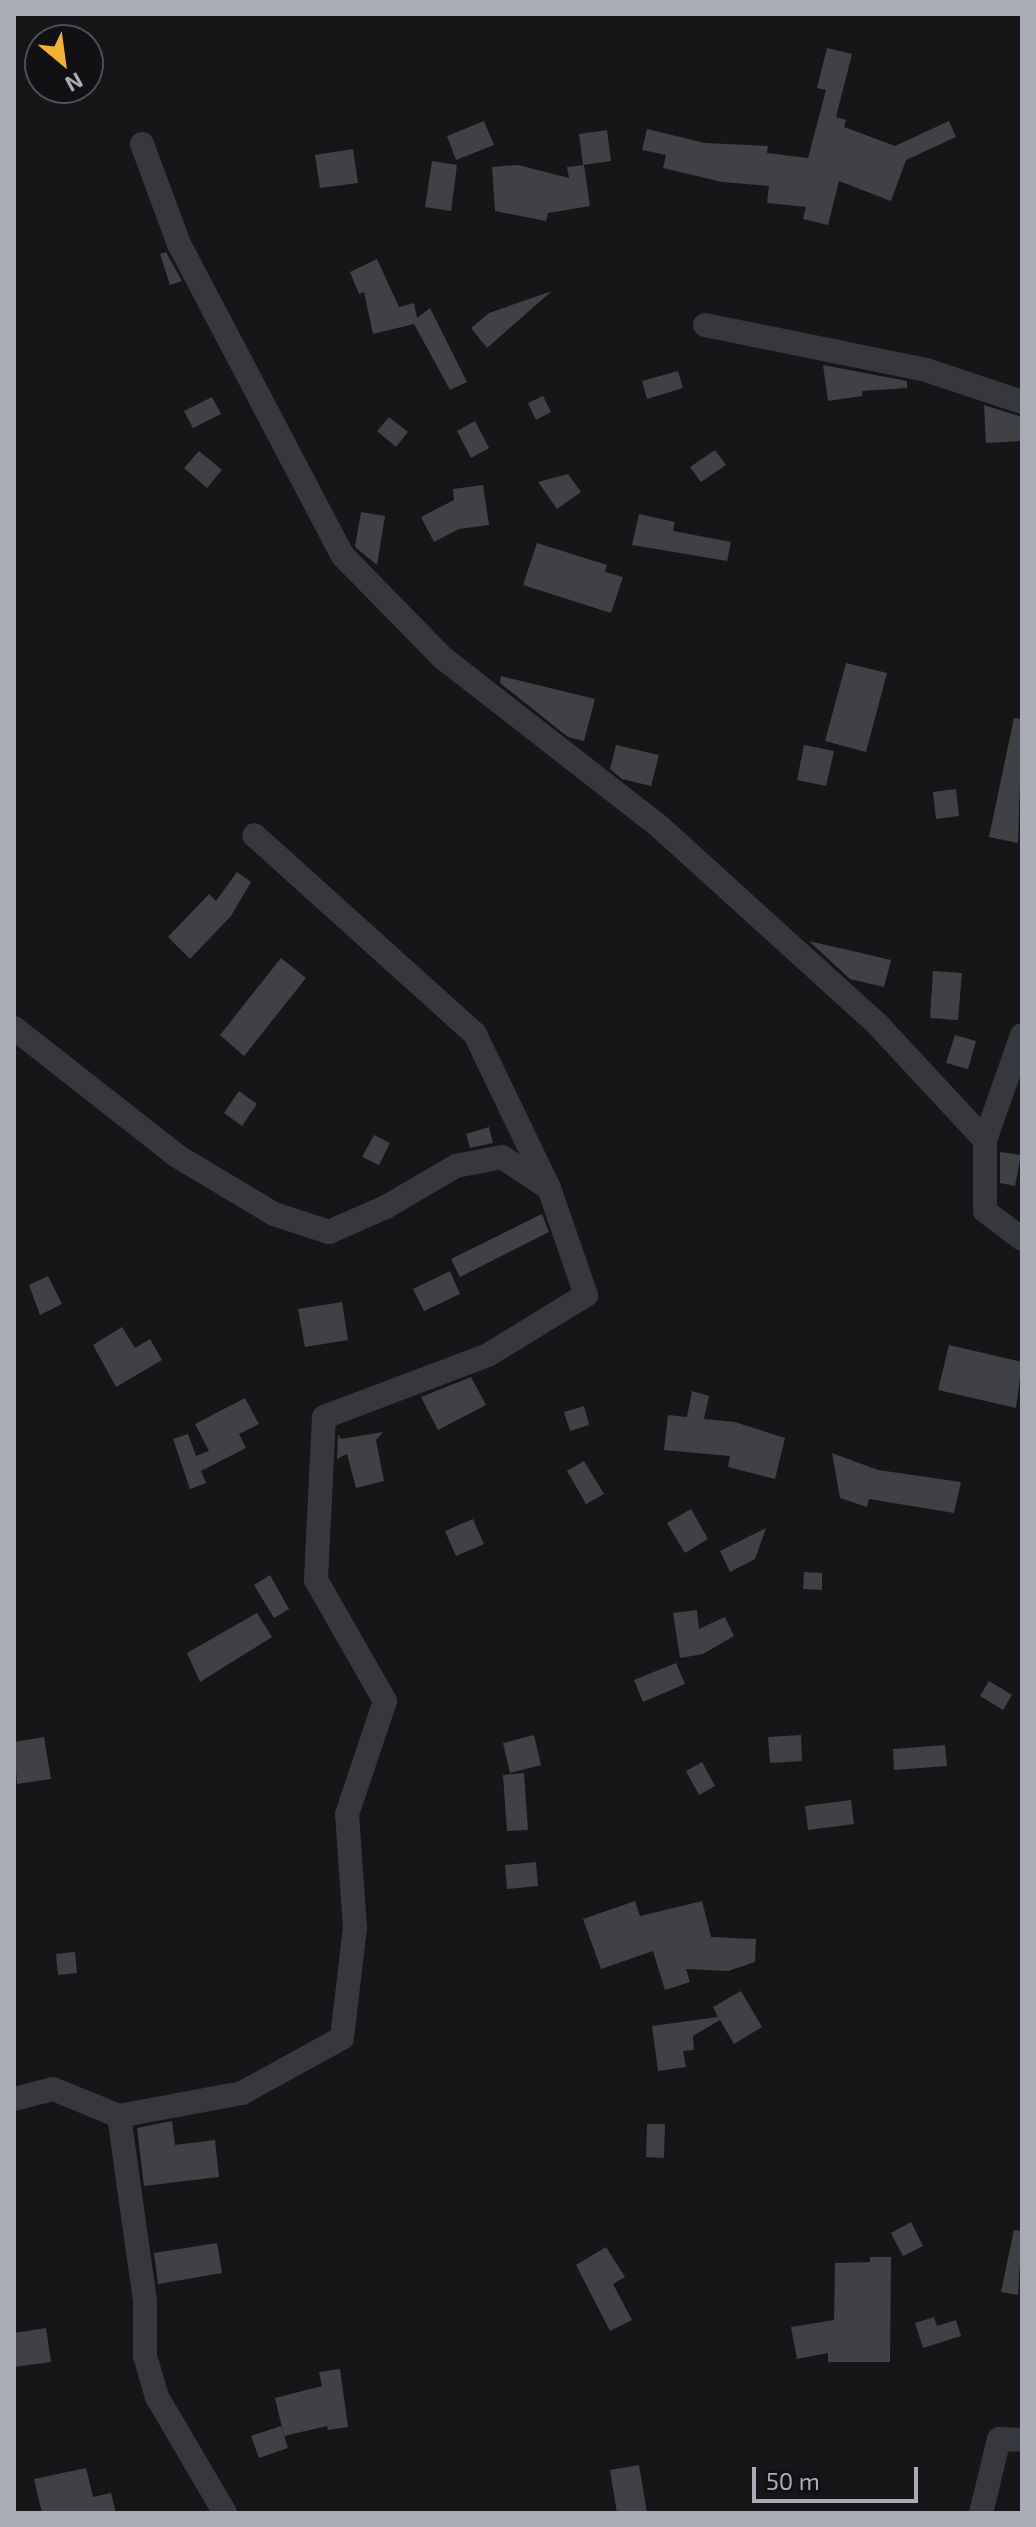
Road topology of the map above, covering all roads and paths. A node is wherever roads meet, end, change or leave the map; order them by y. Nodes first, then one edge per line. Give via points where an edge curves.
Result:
1 (142, 144) dead end
2 (705, 325) dead end
3 (1022, 402) edge
4 (254, 835) dead end
5 (15, 1026) edge
6 (1022, 1035) edge
7 (985, 1140) junction
8 (549, 1188) junction
9 (1022, 1239) edge
10 (14, 2099) edge
11 (119, 2116) junction
12 (1022, 2440) edge
13 (225, 2513) edge
14 (981, 2513) edge

1 - 7 street via 179,244 343,556 443,658 661,828 719,880 879,1026
2 - 3 street via 926,370
4 - 8 street via 475,1034
5 - 8 street via 177,1156 274,1214 329,1232 386,1207 456,1166 502,1157
6 - 7 street
7 - 9 street via 985,1211
8 - 11 street via 586,1295 488,1355 324,1417 316,1580 385,1701 347,1814 355,1928 342,2038 242,2093
10 - 11 street via 53,2089
11 - 13 street via 145,2300 145,2356 157,2397
12 - 14 street via 999,2439

